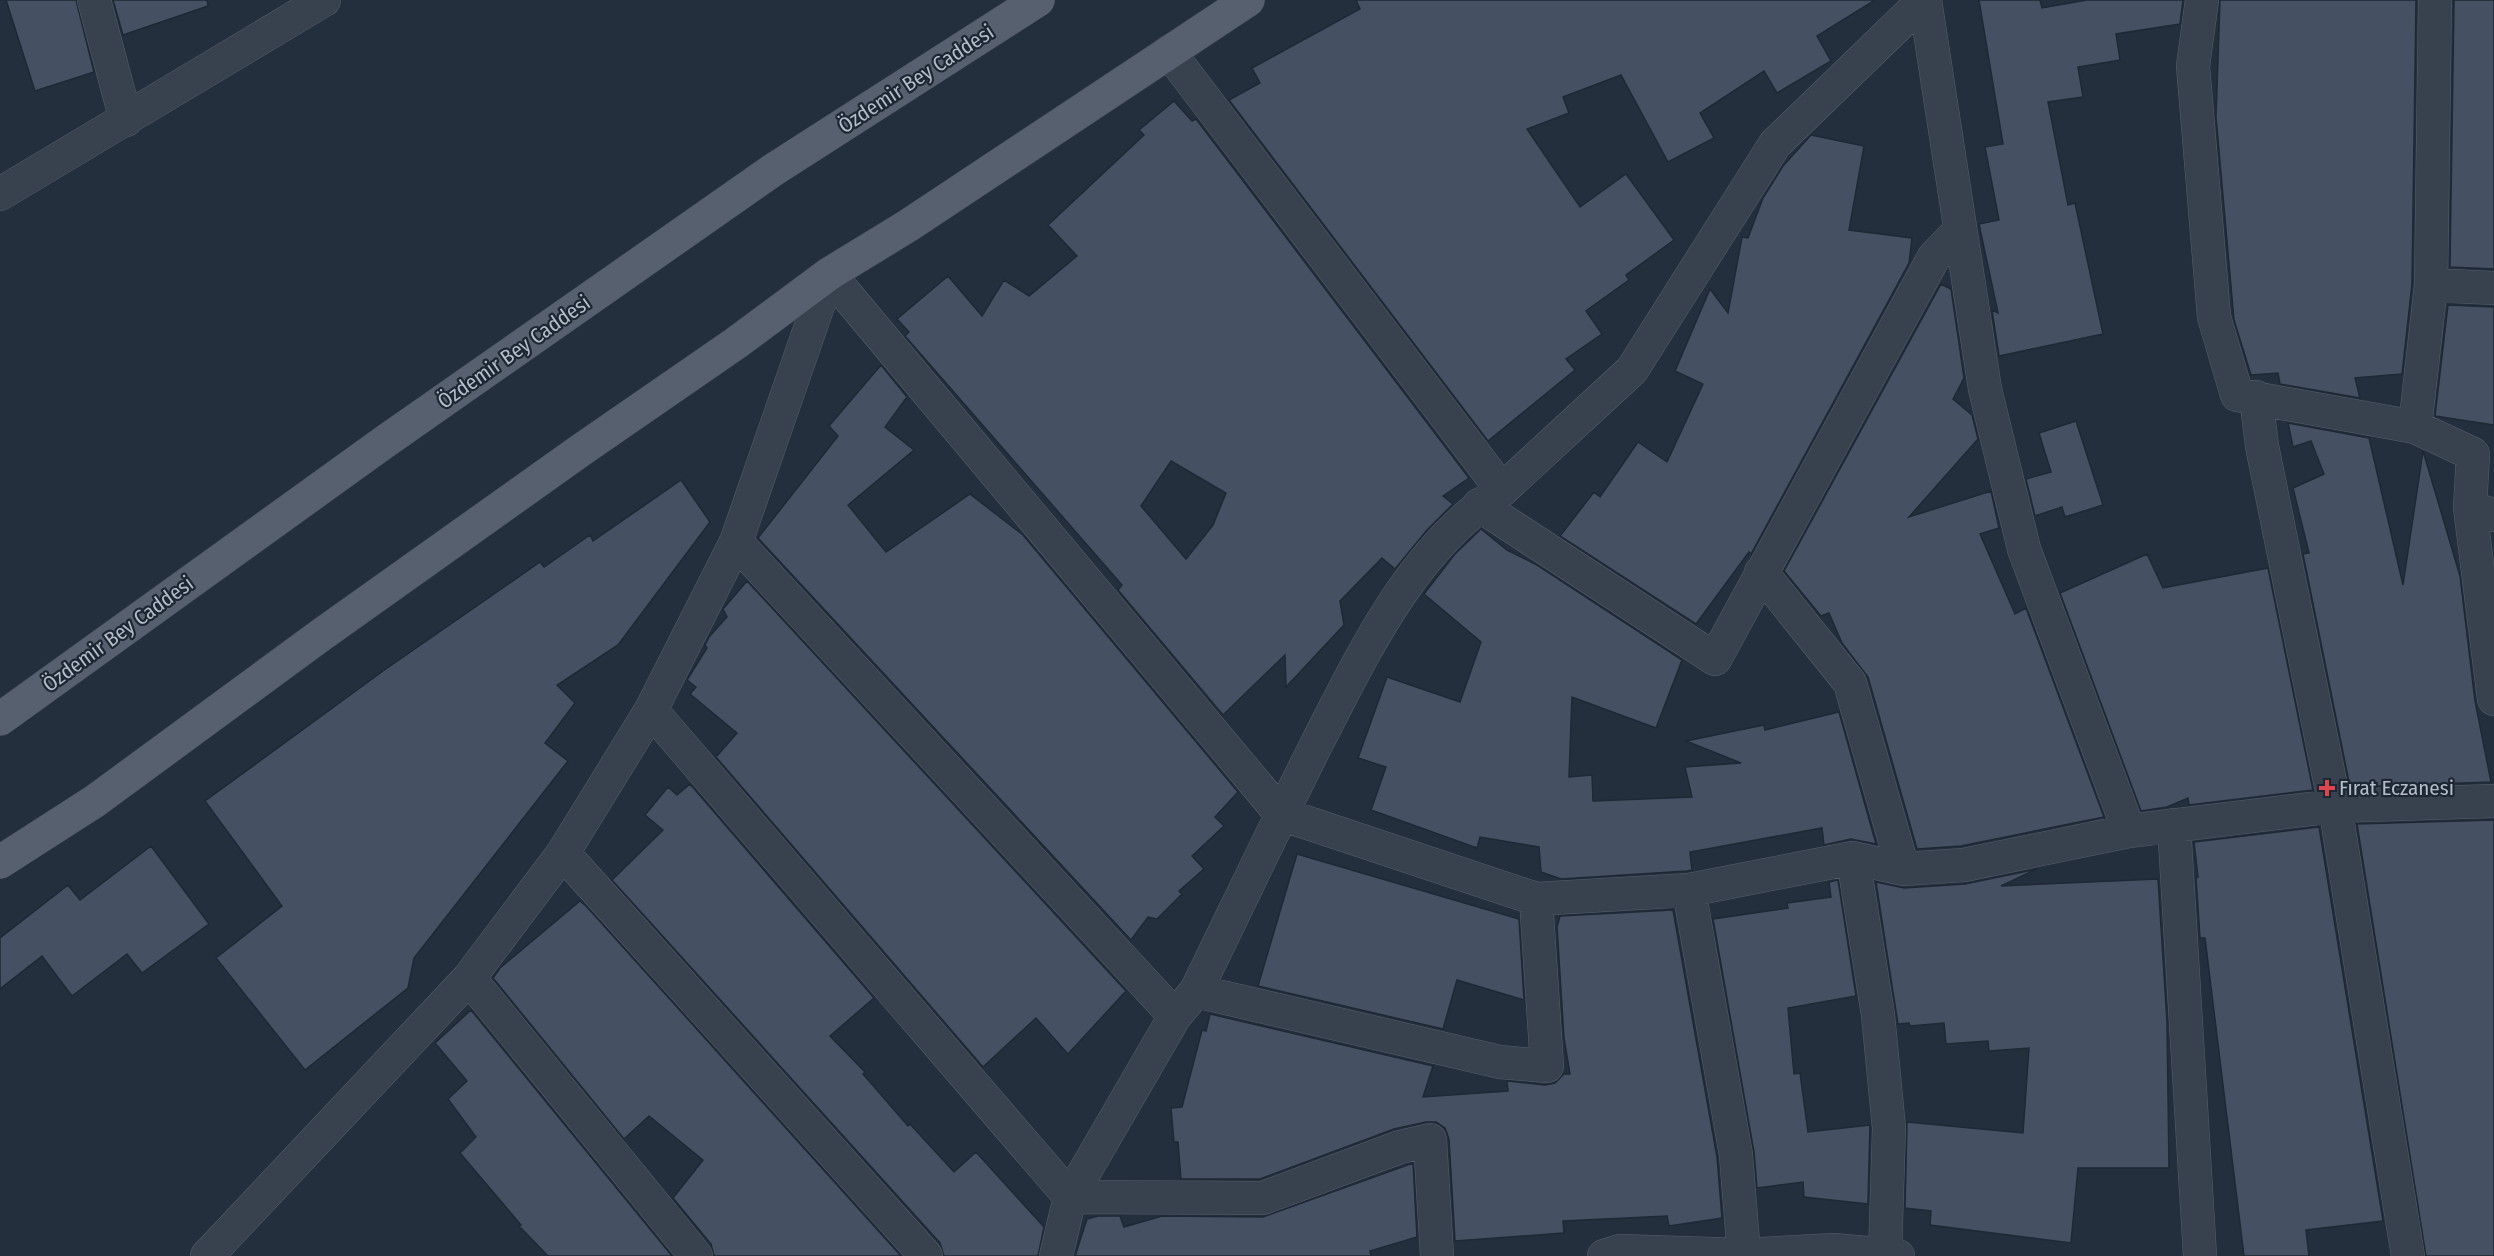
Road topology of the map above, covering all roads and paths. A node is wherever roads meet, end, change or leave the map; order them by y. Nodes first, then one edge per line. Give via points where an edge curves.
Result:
1 (94, 0) edge
2 (324, 0) edge
3 (1038, 0) edge
4 (1248, 0) edge
5 (1924, 0) edge
6 (2202, 0) edge
7 (2435, 0) edge
8 (1168, 52) junction
9 (126, 120) junction
10 (0, 194) edge
11 (1960, 230) junction
12 (830, 273) junction
13 (2431, 285) junction
14 (2494, 288) edge
15 (2256, 397) junction
16 (2415, 427) junction
17 (1490, 498) junction
18 (2482, 511) edge
19 (736, 542) junction
20 (1761, 572) junction
21 (2494, 699) edge
22 (651, 710) junction
23 (0, 719) edge
24 (2494, 801) edge
25 (2335, 806) junction
26 (1281, 814) junction
27 (2174, 825) junction
28 (2129, 831) junction
29 (563, 853) junction
30 (1853, 858) junction
31 (0, 862) edge
32 (1903, 869) junction
33 (1689, 890) junction
34 (1536, 899) junction
35 (469, 978) junction
36 (1196, 991) junction
37 (1175, 1016) junction
38 (1070, 1197) junction
39 (1834, 1253) edge
40 (1615, 1254) edge
41 (1744, 1255) edge
42 (1891, 1255) edge
43 (207, 1256) edge
44 (696, 1256) edge
45 (926, 1256) edge
46 (1056, 1256) edge
47 (1437, 1256) edge
48 (2200, 1256) edge
49 (2408, 1256) edge

1 - 9 street
2 - 9 street
3 - 23 main road, Özdemir Bey Caddesi via 773,170 383,443
4 - 8 main road
5 - 11 street
5 - 17 street via 1775,144 1632,370
6 - 15 street via 2193,66 2214,317 2237,395
7 - 13 street
8 - 12 main road via 909,225
8 - 17 street
9 - 10 street
11 - 20 street via 1934,257
11 - 28 street via 1985,389 2024,549
12 - 19 street
12 - 26 street
12 - 31 main road via 95,801
13 - 14 street
13 - 16 street
15 - 16 street
15 - 25 street via 2262,446
16 - 18 street via 2473,454
17 - 20 street via 1715,659
17 - 26 street via 1411,576 1360,661
18 - 21 street
19 - 22 street
19 - 37 street
20 - 32 street via 1850,683
22 - 29 street
22 - 38 street
24 - 25 street
25 - 27 street
25 - 49 street
26 - 34 street
26 - 36 street
27 - 28 street
27 - 48 street
28 - 32 street via 1964,865
29 - 35 street
29 - 45 street
30 - 32 street
30 - 33 street
30 - 42 street via 1878,1015 1889,1128
33 - 34 street
33 - 41 street via 1736,1155
34 - 36 street via 1547,1066 1500,1062
35 - 43 street
35 - 44 street
36 - 37 street
37 - 38 street
38 - 46 street
38 - 47 street via 1263,1198 1400,1147 1430,1140
39 - 41 street
39 - 42 street
40 - 41 street

